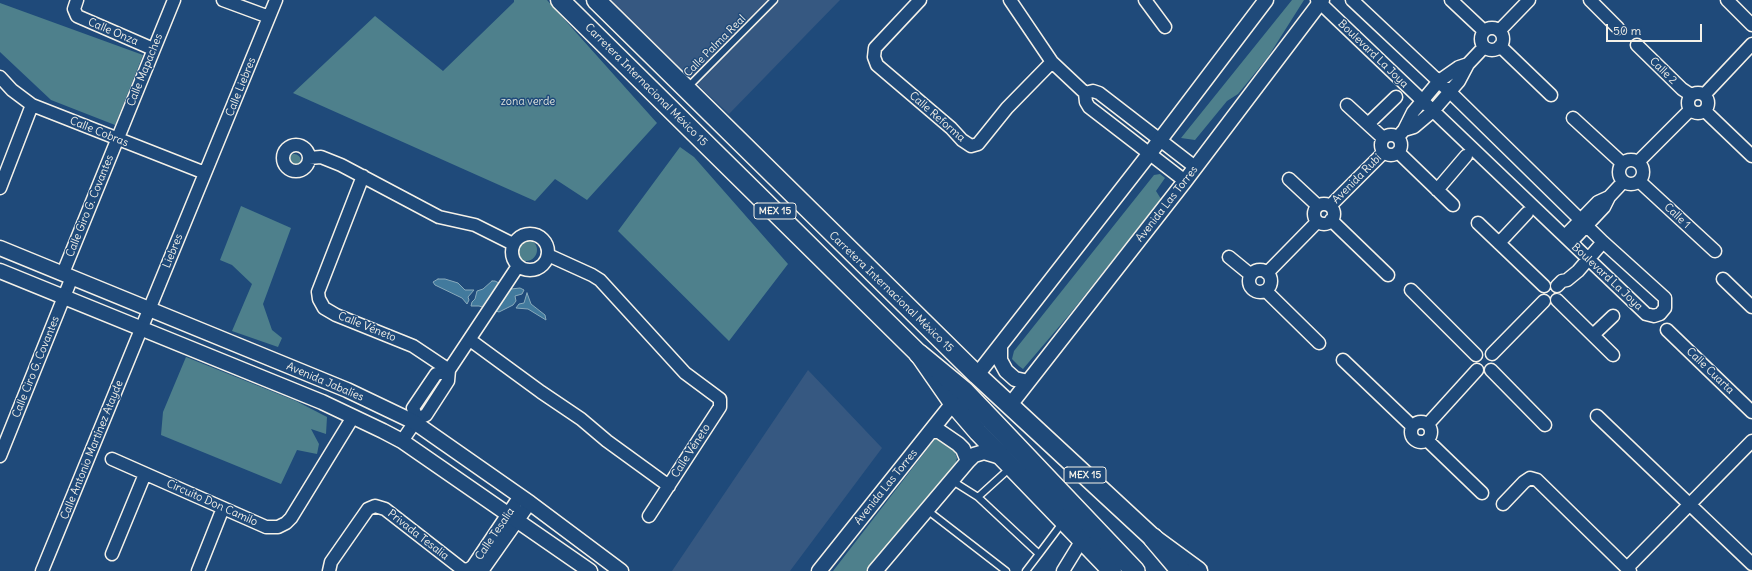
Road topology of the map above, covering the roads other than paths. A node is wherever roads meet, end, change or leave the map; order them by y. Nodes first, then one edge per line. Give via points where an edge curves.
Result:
1 (78, 0) edge
2 (174, 0) edge
3 (223, 0) edge
4 (276, 0) edge
5 (560, 0) edge
6 (596, 0) edge
7 (774, 0) edge
8 (920, 0) edge
9 (1145, 0) edge
10 (1266, 0) edge
11 (1352, 0) edge
12 (1451, 0) edge
13 (1529, 0) edge
14 (1590, 0) edge
15 (1727, 0) edge
16 (1012, 1) edge
17 (1320, 1) edge
18 (269, 17) junction
19 (1752, 25) edge
20 (1165, 27) dead end
21 (1618, 28) dead end
22 (1500, 30) junction
23 (1484, 31) junction
24 (1752, 44) edge
25 (1637, 45) dead end
26 (1500, 46) junction
27 (1484, 47) junction
28 (153, 49) junction
29 (1052, 62) junction
30 (1468, 64) junction
31 (0, 77) edge
32 (1439, 81) junction
33 (686, 89) junction
34 (1450, 92) junction
35 (1085, 93) junction
36 (1704, 94) junction
37 (1551, 95) dead end
38 (1691, 96) junction
39 (1396, 97) dead end
40 (1422, 100) junction
41 (32, 105) junction
42 (1347, 105) dead end
43 (1690, 110) junction
44 (1433, 111) junction
45 (1705, 111) junction
46 (1573, 118) dead end
47 (1368, 124) junction
48 (1401, 134) junction
49 (1383, 138) junction
50 (118, 140) junction
51 (1160, 140) junction
52 (1384, 152) junction
53 (1398, 152) junction
54 (1150, 153) junction
55 (1466, 156) dead end
56 (1752, 156) edge
57 (309, 158) dead end
58 (1638, 162) junction
59 (1622, 163) junction
60 (1195, 167) junction
61 (205, 173) junction
62 (363, 176) junction
63 (1289, 179) dead end
64 (1185, 181) junction
65 (1639, 181) junction
66 (1623, 182) junction
67 (0, 188) edge
68 (1437, 190) junction
69 (1453, 205) dead end
70 (1324, 206) junction
71 (1527, 213) dead end
72 (1331, 220) junction
73 (1317, 222) junction
74 (1583, 222) junction
75 (1478, 223) dead end
76 (1568, 239) junction
77 (1601, 240) junction
78 (1499, 243) junction
79 (513, 244) junction
80 (0, 248) edge
81 (1715, 251) dead end
82 (548, 255) junction
83 (1229, 257) dead end
84 (1586, 257) junction
85 (518, 266) junction
86 (0, 271) edge
87 (1267, 273) junction
88 (68, 275) junction
89 (1251, 275) junction
90 (1388, 275) dead end
91 (1723, 279) dead end
92 (1560, 283) junction
93 (1544, 286) junction
94 (1410, 290) dead end
95 (1266, 291) junction
96 (64, 298) junction
97 (1558, 300) junction
98 (1544, 301) junction
99 (1752, 307) edge
100 (150, 309) junction
101 (1613, 316) dead end
102 (142, 330) junction
103 (1667, 330) dead end
104 (1593, 335) junction
105 (470, 340) junction
106 (1319, 343) dead end
107 (1000, 346) junction
108 (919, 354) junction
109 (1492, 354) junction
110 (1476, 355) junction
111 (1613, 355) dead end
112 (1343, 360) dead end
113 (1477, 370) junction
114 (1491, 370) junction
115 (449, 371) junction
116 (977, 375) junction
117 (1028, 382) junction
118 (329, 383) junction
119 (322, 402) junction
120 (953, 403) junction
121 (1010, 406) junction
122 (1752, 412) edge
123 (1597, 416) dead end
124 (353, 417) junction
125 (415, 421) junction
126 (1428, 424) junction
127 (1545, 425) dead end
128 (1412, 426) junction
129 (931, 430) junction
130 (1427, 440) junction
131 (402, 441) junction
132 (1752, 441) edge
133 (0, 456) edge
134 (112, 459) dead end
135 (968, 461) junction
136 (1006, 462) junction
137 (145, 474) junction
138 (952, 480) junction
139 (669, 486) junction
140 (1482, 493) dead end
141 (978, 497) junction
142 (525, 500) junction
143 (1502, 504) dead end
144 (1690, 504) junction
145 (223, 508) junction
146 (927, 510) junction
147 (649, 516) dead end
148 (513, 517) junction
149 (1064, 521) junction
150 (1153, 538) junction
151 (1082, 540) junction
152 (112, 554) dead end
153 (1039, 554) junction
154 (1752, 564) edge
155 (468, 570) joint
156 (1628, 570) edge
157 (42, 571) edge
158 (198, 571) edge
159 (328, 571) edge
160 (482, 571) edge
161 (590, 571) edge
162 (621, 571) edge
163 (819, 571) edge
164 (875, 571) edge
165 (1006, 571) edge
166 (1026, 571) edge
167 (1063, 571) edge
168 (1112, 571) edge
169 (1135, 571) edge
170 (1181, 571) edge
171 (1198, 571) edge

1 - 28 street, Calle Onza via 74,13 80,18
2 - 28 street, Calle Mapaches
3 - 18 street
4 - 18 street, Calle Liebres
5 - 108 main road, Carretera Internacional México 15 / MEX 15
6 - 33 main road, Carretera Internacional México 15 / MEX 15
7 - 33 lane, Calle Palma Real
8 - 29 street, Calle Reforma via 875,48 874,57 877,65 971,146 978,144 1007,108
9 - 20 street
10 - 51 street
11 - 32 street, Boulevard La Joya
12 - 23 street
13 - 22 street
14 - 21 street
15 - 19 street
16 - 29 street
17 - 40 street, Boulevard La Joya
17 - 60 street, Avenida Las Torres
18 - 61 street, Calle Liebres
22 - 23 street via 1488,28
22 - 26 street via 1503,41
23 - 27 street via 1481,36
24 - 36 street
25 - 38 street, Calle 2
26 - 27 street via 1490,50
26 - 37 street
27 - 30 street
28 - 50 street, Calle Mapaches
29 - 35 street
30 - 32 street
30 - 34 street
31 - 41 street, Calle Cobras
32 - 34 street, Boulevard La Joya
32 - 40 street
33 - 116 main road, Carretera Internacional México 15 / MEX 15
34 - 44 street
34 - 74 street, Boulevard La Joya
35 - 51 street via 1099,93
35 - 54 street via 1089,107
36 - 38 street via 1695,93
36 - 45 street via 1708,103
38 - 43 street via 1687,104
39 - 47 street
40 - 44 street, Boulevard La Joya
40 - 48 street
41 - 50 street, Calle Cobras
41 - 67 street
42 - 47 street
43 - 45 street via 1696,114
43 - 58 street
44 - 48 street
44 - 76 street, Boulevard La Joya
45 - 56 street
46 - 59 street
47 - 49 street
48 - 49 street
48 - 53 street
49 - 52 street via 1380,147
50 - 61 street, Calle Cobras
50 - 88 street, Calle Giro G. Covantes
51 - 54 street
51 - 60 street
52 - 53 street via 1389,155
52 - 70 street, Avenida Rubí
53 - 68 street
54 - 64 street
54 - 107 street
55 - 68 street
57 - 62 street via 321,157
58 - 59 street via 1627,160
58 - 65 street via 1643,171
59 - 66 street via 1618,173
60 - 64 street, Avenida Las Torres
61 - 100 street, Liebres
62 - 79 street via 439,217 475,225
62 - 115 street, Calle Véneto via 318,292 319,299 324,308 336,315 414,346
63 - 70 street
64 - 117 street, Avenida Las Torres
65 - 66 street via 1634,184
65 - 81 street, Calle 1
66 - 74 street via 1609,197 1604,207
68 - 69 street
70 - 72 street via 1333,210
70 - 73 street via 1314,211
71 - 78 street
72 - 73 street via 1326,223
72 - 90 street
73 - 87 street
74 - 76 street
74 - 77 street, Boulevard La Joya
75 - 78 street
76 - 84 street, Boulevard La Joya
77 - 84 street
77 - 84 street, Boulevard La Joya via 1665,298 1665,308 1660,314 1646,314
78 - 93 street
79 - 82 street via 516,239 527,234 538,236 546,244
79 - 85 street via 513,259
80 - 88 street, Avenida Jabalíes
82 - 85 street via 546,261 536,269
82 - 139 street, Calle Véneto via 600,280 685,373 720,399 720,407
83 - 89 street
84 - 92 street via 1567,280
85 - 105 street
86 - 96 street, Avenida Jabalíes
87 - 89 street via 1262,270
87 - 95 street via 1271,282
88 - 96 street, Calle Ciro G. Covantes
88 - 100 street, Avenida Jabalíes
89 - 95 street via 1250,286 1254,291
91 - 99 street
92 - 93 street
92 - 97 street
93 - 98 street via 1541,291
94 - 110 street
95 - 106 street
96 - 102 street, Avenida Jabalíes
96 - 133 street, Calle Ciro G. Covantes
97 - 98 street via 1551,303
97 - 104 street
98 - 109 street
100 - 102 street, Liebres
100 - 118 street, Avenida Jabalíes
101 - 104 street
102 - 119 street, Avenida Jabalíes
102 - 157 street, Calle Antonio Martínez Atayde
103 - 122 street, Calle Cuarta
104 - 111 street
105 - 115 street
105 - 139 street, Calle Véneto
107 - 116 street
107 - 117 street via 1000,360 1006,370 1015,379
108 - 120 main road, Carretera Internacional México 15 / MEX 15
108 - 169 highway, MEX 15 via 964,391
109 - 110 street via 1481,352
109 - 114 street via 1495,362
110 - 113 street via 1474,365
112 - 128 street
113 - 114 street
113 - 126 street
114 - 127 street
115 - 125 street via 448,381 426,415
116 - 121 main road, Carretera Internacional México 15 / MEX 15
117 - 121 street, Avenida Las Torres
118 - 119 street
118 - 125 street, Avenida Jabalíes
119 - 124 street, Avenida Jabalíes
120 - 129 street, Avenida Las Torres
120 - 136 main road, Carretera Internacional México 15 / MEX 15
121 - 150 main road, Carretera Internacional México 15 / MEX 15
123 - 144 street
124 - 131 street, Avenida Jabalíes
124 - 145 street, Circuito Don Camilo via 286,523 278,528 266,527
125 - 131 street
125 - 142 street, Avenida Jabalíes
126 - 128 street via 1422,421
126 - 130 street via 1431,435
128 - 130 street via 1410,432 1416,442
129 - 135 street via 939,431 958,444
129 - 163 street, Avenida Las Torres
130 - 140 street
131 - 148 street, Avenida Jabalíes
132 - 144 street
134 - 137 street, Circuito Don Camilo
135 - 136 street via 974,455 984,452
135 - 138 street
136 - 141 lane
136 - 149 main road, MEX 15
137 - 145 street, Circuito Don Camilo
137 - 152 street
138 - 141 lane
138 - 146 street
139 - 147 street
141 - 153 lane
142 - 148 street, Calle Tesalia
142 - 162 street, Avenida Jabalíes
143 - 156 street via 1524,482 1530,478 1537,480
144 - 154 street
144 - 156 street
145 - 158 street
146 - 164 street
146 - 165 lane
148 - 155 street, Calle Tesalia
148 - 160 street, Calle Tesalia
148 - 161 street, Avenida Jabalíes
149 - 151 main road, MEX 15
149 - 153 lane
150 - 170 highway
150 - 171 main road, Carretera Internacional México 15 / MEX 15
151 - 167 street
151 - 168 main road, MEX 15
153 - 166 lane
155 - 159 street, Privada Tesalia via 462,569 385,509 375,506 368,509 331,562

